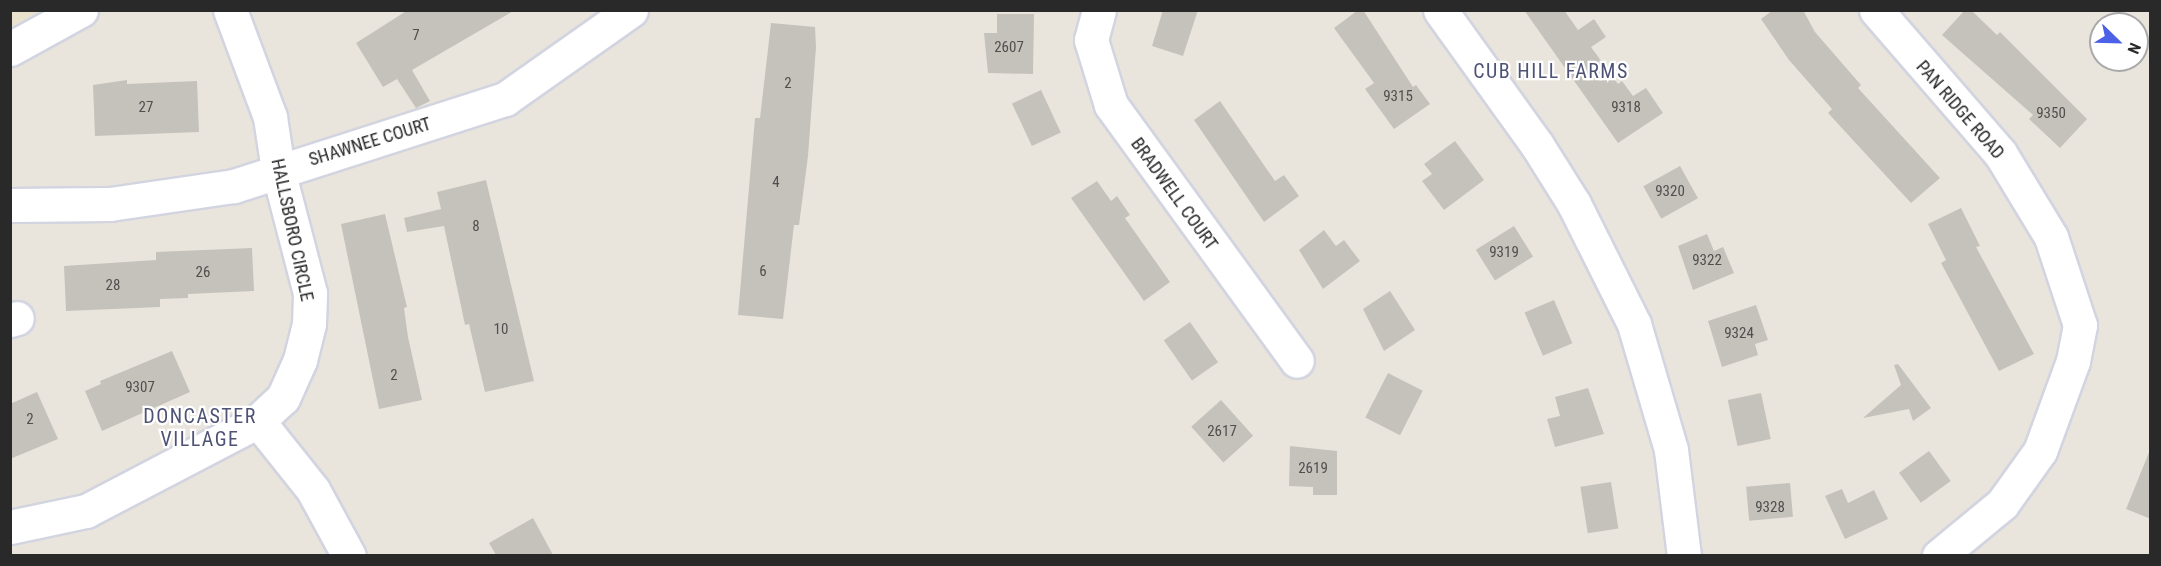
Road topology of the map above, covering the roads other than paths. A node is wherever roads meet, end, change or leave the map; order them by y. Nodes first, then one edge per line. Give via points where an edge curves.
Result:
1 (81, 10) edge
2 (230, 10) edge
3 (631, 10) edge
4 (1099, 10) edge
5 (1440, 10) edge
6 (1876, 10) edge
7 (10, 49) edge
8 (278, 170) junction
9 (10, 205) edge
10 (1297, 361) dead end
11 (258, 421) junction
12 (10, 527) edge
13 (349, 555) edge
14 (1684, 555) edge
15 (1939, 555) edge

1 - 7 street
2 - 8 street, HALLSBORO CIRCLE via 270,117
3 - 8 street, SHAWNEE COURT via 505,99
4 - 10 street, BRADWELL COURT via 1091,40 1111,105
5 - 14 street via 1537,145 1580,214 1625,303 1671,450
6 - 15 street, PAN RIDGE ROAD via 2000,153 2051,237 2080,325 2073,361 2040,451 2002,504
8 - 9 street, SHAWNEE COURT via 234,186 158,200
8 - 11 street, HALLSBORO CIRCLE via 310,293 309,324 300,360 283,398
11 - 12 street, HALLSBORO CIRCLE via 86,511
11 - 13 street via 313,490

